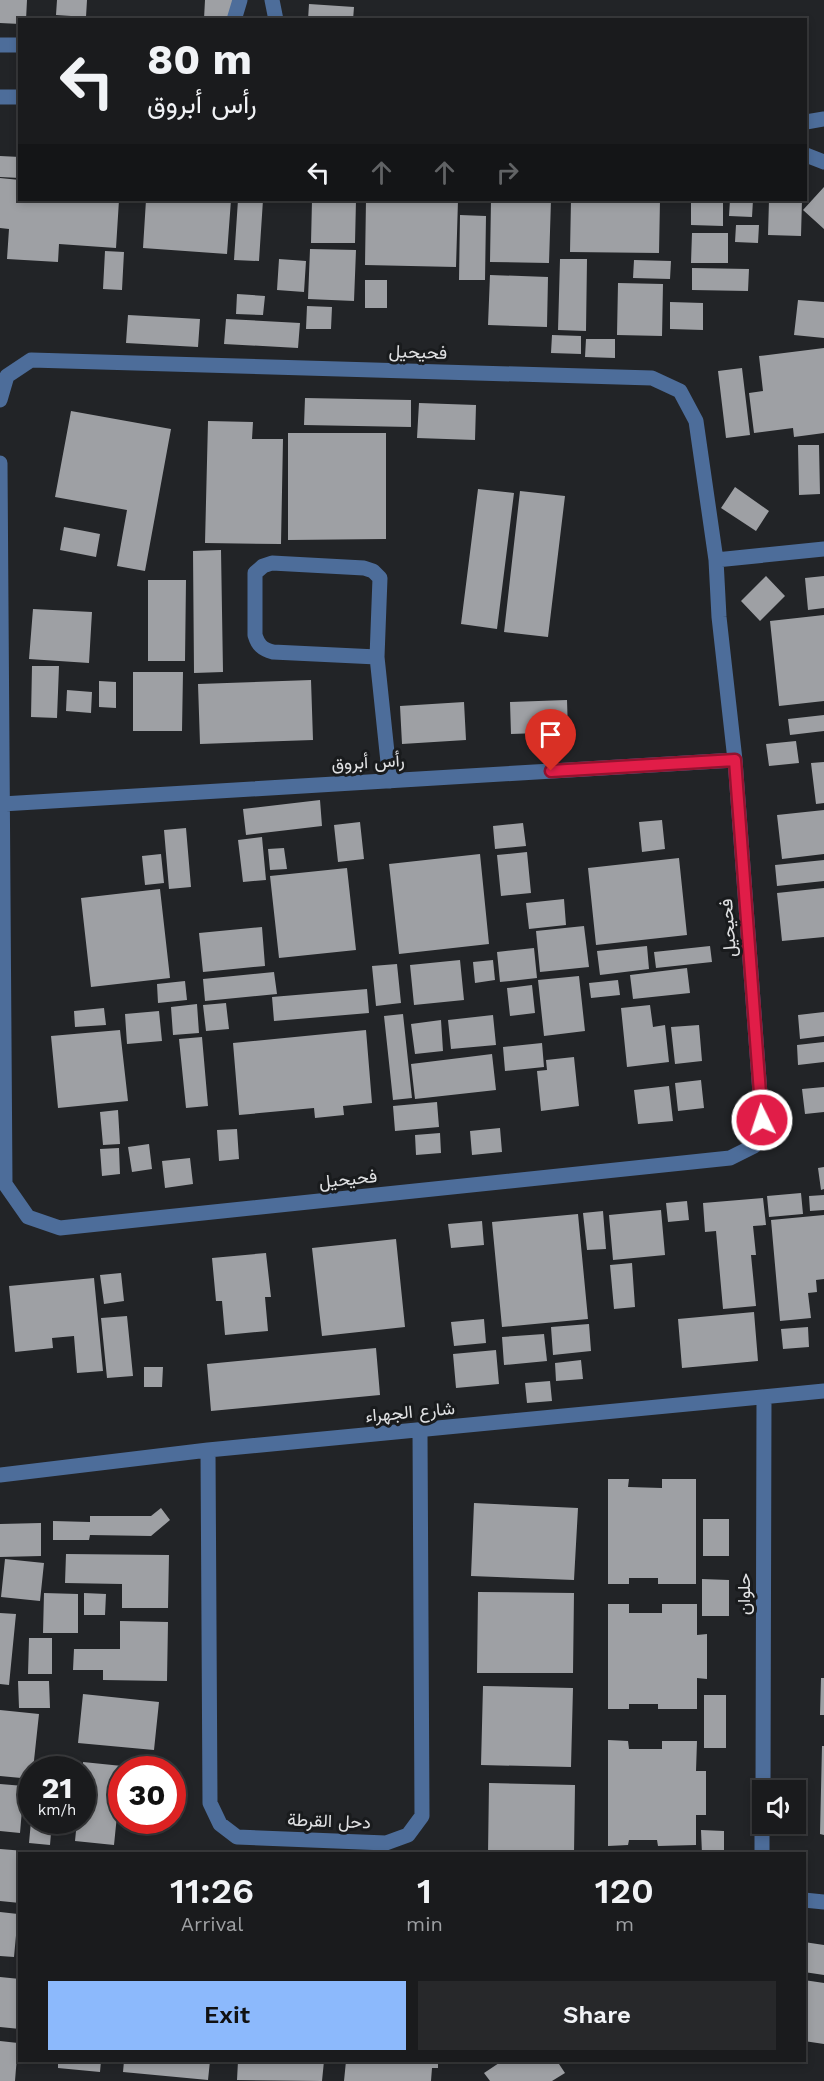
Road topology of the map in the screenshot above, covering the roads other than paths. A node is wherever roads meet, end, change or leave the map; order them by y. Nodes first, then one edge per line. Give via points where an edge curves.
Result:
1 (240, 0) edge
2 (272, 0) edge
3 (235, 18) edge
4 (276, 18) edge
5 (0, 45) edge
6 (18, 45) edge
7 (0, 97) edge
8 (18, 97) edge
9 (824, 119) edge
10 (807, 122) edge
11 (807, 155) edge
12 (824, 162) edge
13 (0, 400) edge
14 (0, 463) edge
15 (824, 549) edge
16 (0, 552) edge
17 (716, 560) junction
18 (377, 657) junction
19 (735, 760) junction
20 (390, 781) junction
21 (2, 804) junction
22 (824, 1391) edge
23 (764, 1398) junction
24 (420, 1431) junction
25 (208, 1450) junction
26 (0, 1475) edge
27 (763, 1780) edge
28 (762, 1834) edge
29 (762, 1852) edge
30 (806, 1900) edge
31 (824, 1902) edge

1 - 3 street
2 - 4 street
5 - 6 street
7 - 8 street
9 - 10 street
11 - 12 street
13 - 17 street, فحيحيل via 8,376 31,360 651,378 680,391 696,421
14 - 16 street, فحيحيل
15 - 17 street
16 - 21 street, فحيحيل
17 - 19 street, فحيحيل
18 - 18 street via 381,587 380,578 373,571 272,563 255,573 255,635 264,649
18 - 20 street
19 - 20 street, رأس أبروق
19 - 21 street, فحيحيل via 762,1120 754,1146 730,1158 60,1228 28,1217 5,1184
20 - 21 street, رأس أبروق
22 - 23 street, شارع الجهراء
23 - 24 street, شارع الجهراء
23 - 27 street, حلوان
24 - 25 street, شارع الجهراء
24 - 25 street, دحل القرطة via 422,1816 408,1835 386,1843 237,1837 220,1824 210,1803
25 - 26 street, شارع الجهراء
28 - 29 street
30 - 31 street

